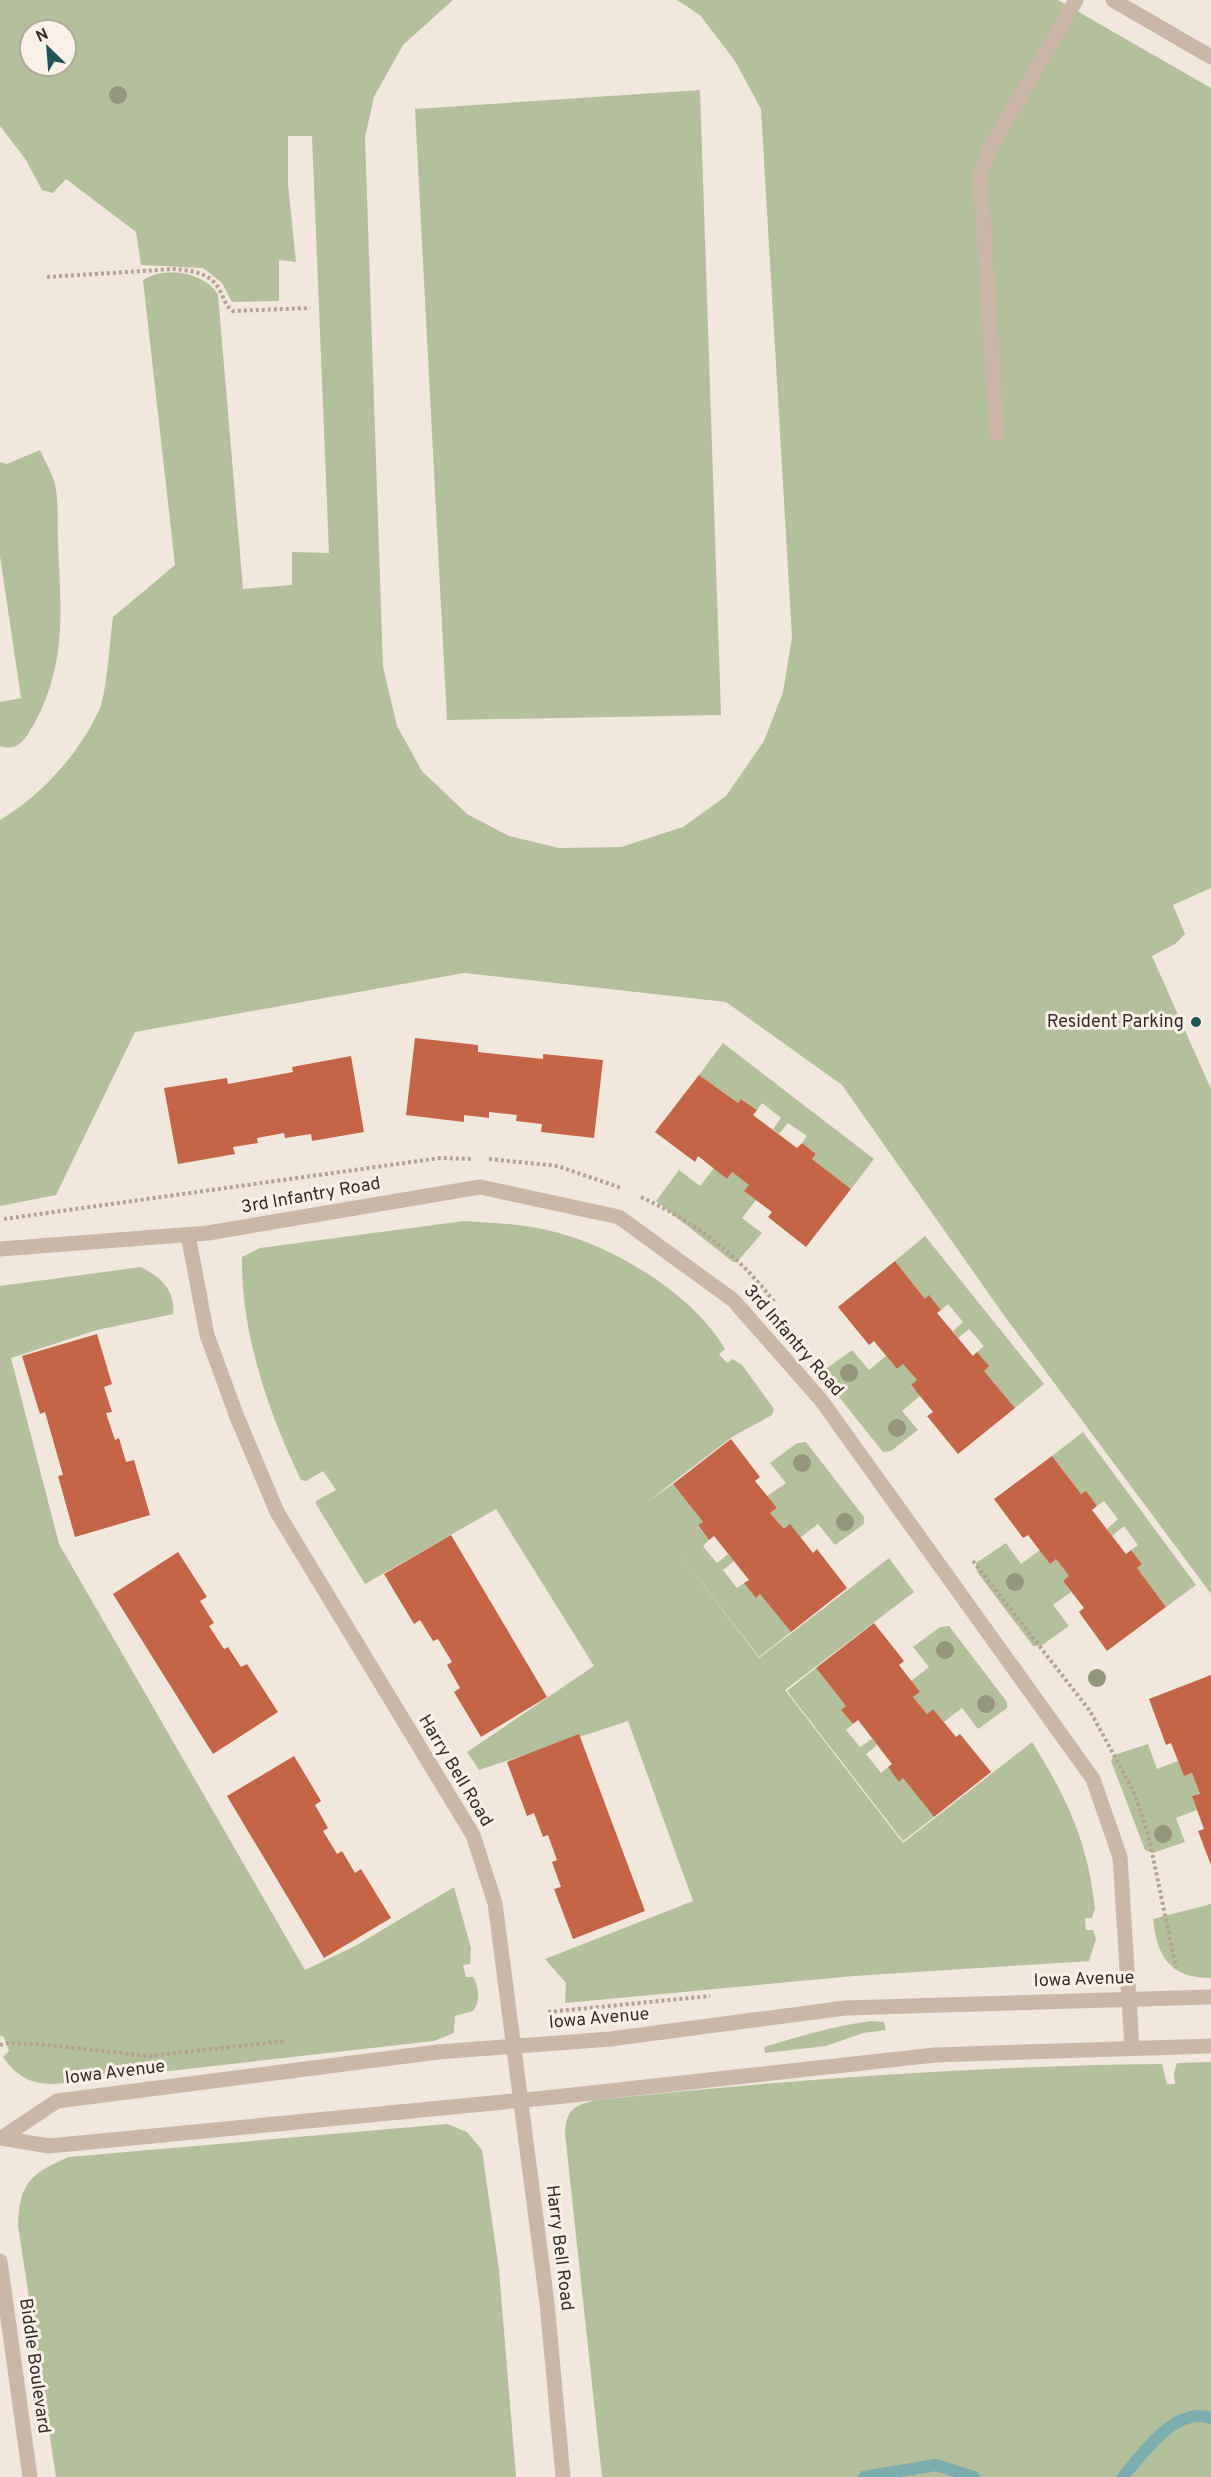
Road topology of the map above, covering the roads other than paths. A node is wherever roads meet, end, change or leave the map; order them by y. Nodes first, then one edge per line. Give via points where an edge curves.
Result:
1 (1076, 0) edge
2 (1113, 0) edge
3 (1211, 57) edge
4 (997, 434) dead end
5 (188, 1235) junction
6 (0, 1249) edge
7 (1211, 1997) edge
8 (1131, 1998) junction
9 (514, 2046) junction
10 (1211, 2046) edge
11 (1132, 2048) junction
12 (520, 2100) junction
13 (2, 2138) edge
14 (0, 2261) edge
15 (30, 2477) edge
16 (563, 2477) edge

1 - 4 street via 989,150 980,175
2 - 3 street
5 - 6 street, 3rd Infantry Road
5 - 8 street, 3rd Infantry Road via 480,1187 619,1217 733,1300 821,1400 1093,1779 1120,1857
5 - 9 street, Harry Bell Road via 207,1335 277,1512 473,1835 495,1903
7 - 8 street, Iowa Avenue
8 - 9 street, Iowa Avenue via 845,2008 610,2039
8 - 11 street, 3rd Infantry Road
9 - 12 street, Harry Bell Road
9 - 13 street, Iowa Avenue via 427,2053 57,2101
10 - 11 street, Iowa Avenue
11 - 12 street, Iowa Avenue via 935,2055
12 - 13 street, Iowa Avenue via 49,2146
12 - 16 street, Harry Bell Road via 547,2303
14 - 15 street, Biddle Boulevard

